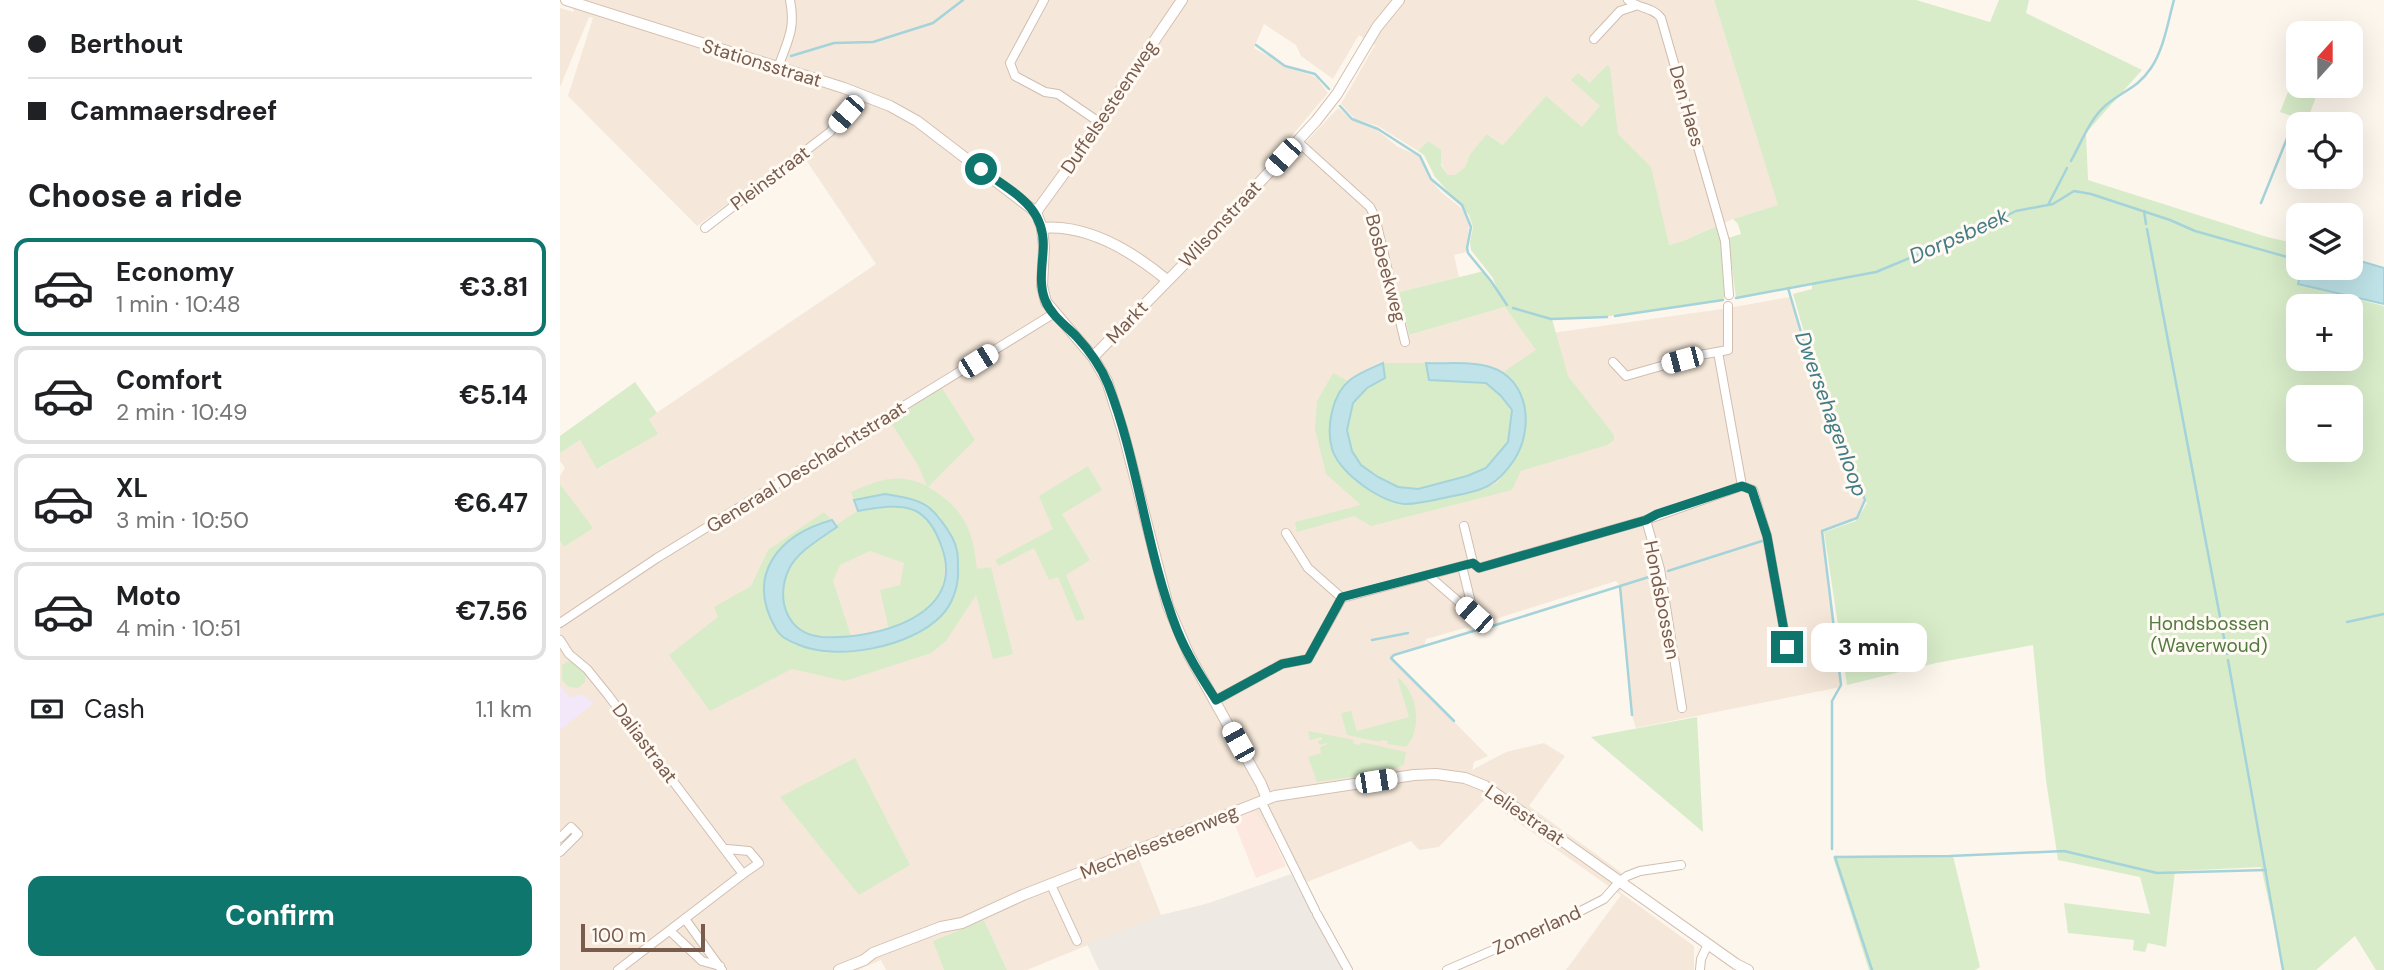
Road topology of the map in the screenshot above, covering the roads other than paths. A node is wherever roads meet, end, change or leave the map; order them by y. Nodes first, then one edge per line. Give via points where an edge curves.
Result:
1 (566, 0) edge
2 (790, 0) edge
3 (1044, 0) edge
4 (1182, 0) edge
5 (1399, 0) edge
6 (1631, 3) edge
7 (1594, 39) dead end
8 (778, 68) junction
9 (862, 95) junction
10 (1099, 122) junction
11 (1297, 141) junction
12 (1035, 212) junction
13 (705, 228) dead end
14 (1042, 228) junction
15 (1167, 280) junction
16 (1729, 295) dead end
17 (1728, 306) dead end
18 (1054, 314) junction
19 (1405, 342) dead end
20 (1718, 352) junction
21 (1093, 357) junction
22 (1613, 362) dead end
23 (1742, 486) junction
24 (1646, 520) junction
25 (1464, 526) dead end
26 (1286, 533) dead end
27 (1473, 563) junction
28 (1462, 566) junction
29 (1429, 575) junction
30 (1342, 597) junction
31 (560, 623) edge
32 (560, 640) edge
33 (1787, 647) dead end
34 (1216, 700) junction
35 (1682, 708) dead end
36 (1264, 800) junction
37 (727, 849) junction
38 (1681, 865) dead end
39 (743, 874) junction
40 (1620, 881) junction
41 (1051, 885) junction
42 (685, 919) junction
43 (670, 931) junction
44 (1077, 941) dead end
45 (1708, 944) junction
46 (721, 968) edge
47 (618, 970) edge
48 (839, 970) edge
49 (1348, 970) edge
50 (1447, 970) edge
51 (1700, 970) edge
52 (1748, 970) edge

1 - 8 street, Stationsstraat
2 - 8 street via 792,34
3 - 10 street via 1010,63 1011,71 1045,92 1058,94
4 - 10 street, Duffelsesteenweg
5 - 11 street, Wilsonstraat via 1337,94
6 - 7 street, Den Haes
6 - 16 street, Den Haes via 1661,18 1721,225
8 - 9 street, Stationsstraat
9 - 12 street, Stationsstraat via 917,121
9 - 13 street, Pleinstraat via 830,132
10 - 12 street, Duffelsesteenweg
11 - 15 street, Wilsonstraat
11 - 19 street, Bosbeekweg via 1370,207
12 - 14 street, Stationsstraat
14 - 15 street via 1085,232 1146,263
14 - 18 street, Markt via 1042,286
15 - 21 street, Markt
17 - 20 street via 1728,350
18 - 21 street, Markt
18 - 31 street, Generaal Deschachtstraat via 657,558
20 - 22 street via 1626,376
20 - 23 street
21 - 34 street via 1116,409 1168,606 1189,655
23 - 24 street, Hondsbossen
23 - 33 street via 1752,490 1767,536
24 - 27 street via 1479,568
24 - 35 street, Hondsbossen via 1660,569
25 - 27 street
26 - 30 street via 1308,568
27 - 28 street
28 - 29 street
28 - 29 street via 1474,615
29 - 30 street
30 - 34 street via 1308,659 1282,664
32 - 37 street, Daliastraat
34 - 36 street via 1261,784
36 - 40 street, Leliestraat via 1414,775 1465,778 1485,786
36 - 41 street, Mechelsesteenweg
36 - 49 street
37 - 39 street, Daliastraat
37 - 39 street, Daliastraat via 749,851 758,863
38 - 40 street via 1640,871
39 - 42 street
40 - 45 street, Leliestraat
40 - 50 street, Zomerland via 1604,898 1565,919
41 - 44 street
41 - 48 street, Mechelsesteenweg
42 - 43 street
42 - 46 street
43 - 46 street via 702,961
43 - 47 street
45 - 51 street via 1700,958
45 - 52 street, Leliestraat

